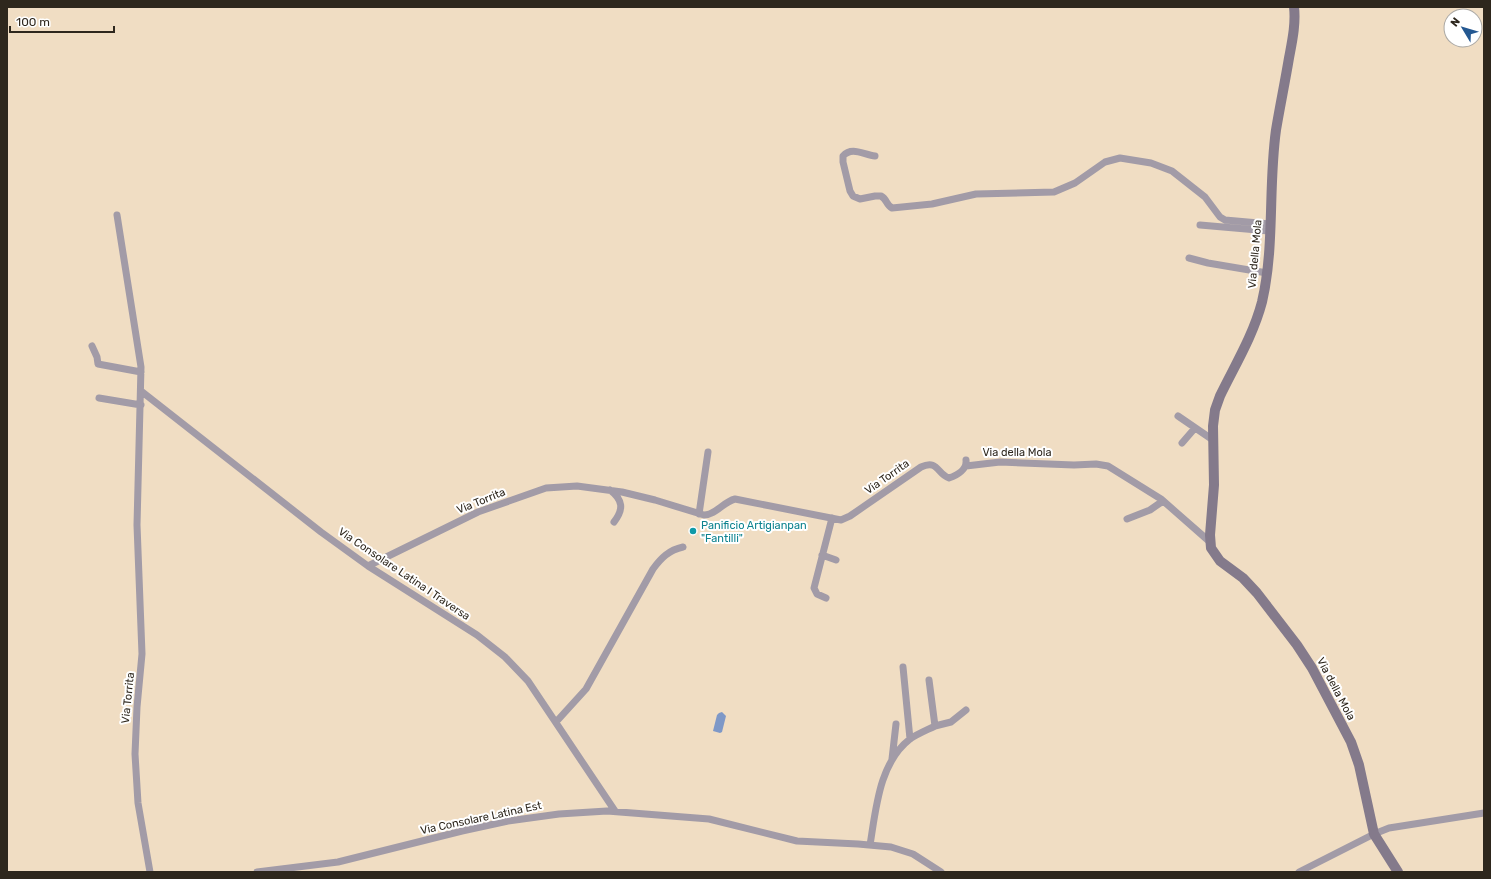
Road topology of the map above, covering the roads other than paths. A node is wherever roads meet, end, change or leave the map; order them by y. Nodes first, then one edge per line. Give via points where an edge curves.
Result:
1 (1294, 7) edge
2 (875, 156) dead end
3 (117, 215) dead end
4 (1200, 225) dead end
5 (1270, 228) junction
6 (1189, 258) dead end
7 (1267, 274) junction
8 (92, 346) dead end
9 (141, 372) junction
10 (141, 391) junction
11 (99, 398) dead end
12 (141, 406) junction
13 (1178, 416) dead end
14 (1196, 428) junction
15 (1213, 440) junction
16 (1182, 443) dead end
17 (708, 452) dead end
18 (966, 463) joint
19 (610, 490) junction
20 (1163, 501) junction
21 (699, 514) junction
22 (832, 518) junction
23 (1127, 518) dead end
24 (614, 522) dead end
25 (1210, 542) junction
26 (683, 547) dead end
27 (822, 555) junction
28 (836, 560) dead end
29 (368, 566) junction
30 (826, 598) dead end
31 (903, 667) dead end
32 (929, 680) dead end
33 (966, 710) dead end
34 (556, 722) junction
35 (896, 724) dead end
36 (935, 726) junction
37 (910, 739) junction
38 (892, 759) junction
39 (615, 812) junction
40 (1484, 813) edge
41 (1374, 834) junction
42 (870, 844) junction
43 (150, 872) edge
44 (257, 872) edge
45 (941, 872) edge
46 (1300, 872) edge
47 (1398, 872) edge

1 - 5 street, Via della Mola via 1293,34 1274,147
2 - 5 street via 853,151 843,156 850,191 859,199 881,196 892,208 932,204 981,193 1054,192 1075,183 1105,162 1118,158 1151,163 1172,171 1205,197 1225,220
3 - 9 street, Via Torrita via 140,351
4 - 5 street
5 - 7 street, Via della Mola
6 - 7 street
7 - 15 street, Via della Mola via 1255,324 1216,406
8 - 9 street via 98,364
9 - 10 street, Via Torrita
10 - 12 street, Via Torrita
10 - 29 street, Via Consolare Latina I Traversa
11 - 12 street
12 - 43 street, Via Torrita via 137,525 142,666 136,708 135,754 138,802
13 - 14 street
14 - 15 street
14 - 16 street
15 - 25 street, Via della Mola via 1214,485
17 - 21 street
18 - 20 street, Via della Mola via 1104,465 1115,469
18 - 22 street, Via Torrita via 961,472 949,478 935,466 924,466 850,516 841,520
19 - 21 street, Via Torrita via 644,496
19 - 24 street via 620,502 620,512
19 - 29 street, Via Torrita via 568,486 542,490 470,516
20 - 23 street via 1147,512
20 - 25 street, Via della Mola
21 - 22 street, Via Torrita via 710,514 735,499
22 - 27 street
25 - 41 street, Via della Mola via 1216,557 1254,590 1312,668 1353,748
26 - 34 street via 667,553 653,569 586,689
27 - 28 street
27 - 30 street via 814,588 817,594
29 - 34 street, Via Consolare Latina I Traversa via 477,635 500,653 525,678
31 - 37 street
32 - 36 street
33 - 36 street via 951,722
34 - 39 street, Via Consolare Latina I Traversa
35 - 38 street
36 - 37 street
37 - 38 street
38 - 42 street via 880,793
39 - 42 street, Via Consolare Latina Est via 710,819 797,841
39 - 44 street, Via Consolare Latina Est via 565,813 514,820 338,862
40 - 41 street via 1399,825
41 - 46 street
41 - 47 street, Via della Mola
42 - 45 street, Via Consolare Latina Est via 907,851

